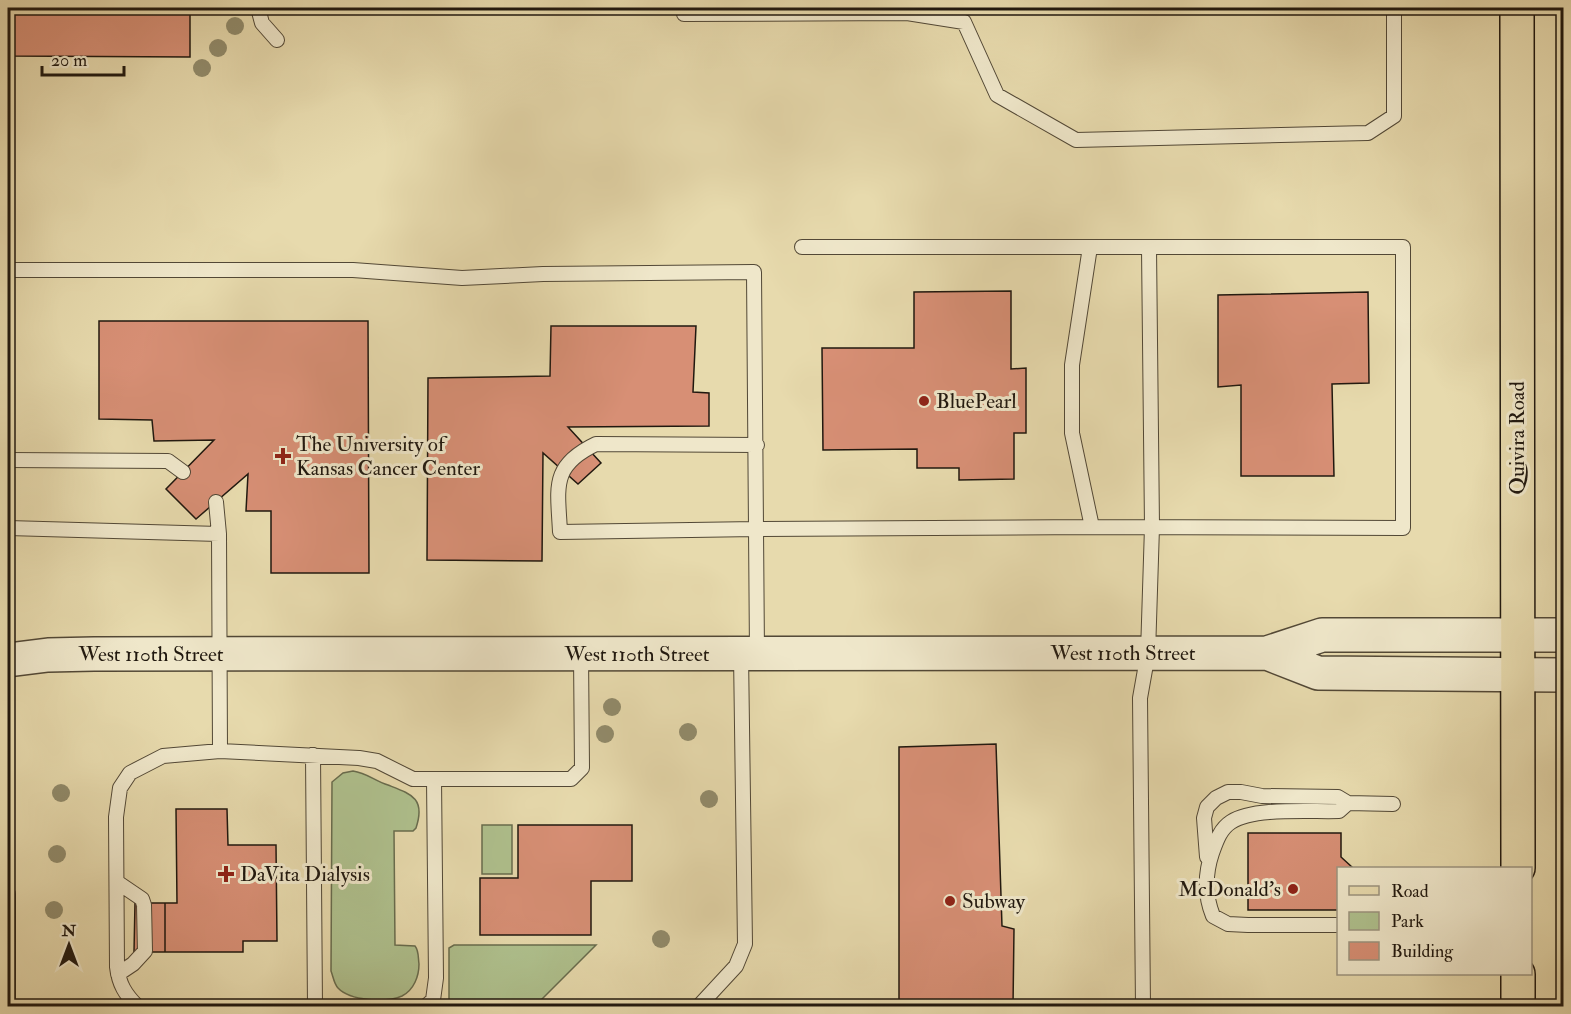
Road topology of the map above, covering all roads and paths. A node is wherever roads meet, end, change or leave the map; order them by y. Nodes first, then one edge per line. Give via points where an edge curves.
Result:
1 (258, 8) edge
2 (684, 8) edge
3 (1394, 8) edge
4 (1517, 8) edge
5 (752, 11) edge
6 (923, 11) edge
7 (277, 40) dead end
8 (802, 247) dead end
9 (1090, 247) junction
10 (1149, 248) junction
11 (8, 270) edge
12 (757, 445) junction
13 (8, 460) edge
14 (183, 472) dead end
15 (216, 502) dead end
16 (1092, 526) junction
17 (1152, 527) junction
18 (8, 528) edge
19 (756, 529) junction
20 (219, 534) junction
21 (1518, 635) junction
22 (1563, 635) edge
23 (1148, 653) junction
24 (1267, 653) junction
25 (220, 654) junction
26 (581, 654) junction
27 (749, 654) junction
28 (8, 660) edge
29 (1518, 675) junction
30 (1563, 675) edge
31 (220, 751) junction
32 (313, 755) junction
33 (434, 779) junction
34 (1348, 803) junction
35 (1393, 804) dead end
36 (1208, 866) junction
37 (1518, 867) edge
38 (117, 882) junction
39 (8, 894) edge
40 (1337, 925) edge
41 (118, 974) junction
42 (1518, 975) edge
43 (8, 1006) edge
44 (138, 1006) edge
45 (315, 1006) edge
46 (426, 1006) edge
47 (699, 1006) edge
48 (1143, 1006) edge
49 (1518, 1006) edge

1 - 7 lane via 262,22
2 - 5 lane via 684,14
3 - 6 lane via 1394,116 1368,133 1076,140 998,95 964,22
4 - 21 main road, Quivira Road
5 - 6 lane
8 - 9 lane
9 - 10 lane
9 - 16 lane via 1072,365 1072,433
10 - 17 lane
10 - 17 lane via 1403,247 1402,528
11 - 12 lane via 353,270 462,278 754,272
12 - 19 lane
12 - 19 lane via 596,444 565,466 558,484 560,532
13 - 14 lane via 168,461
15 - 20 lane
16 - 17 lane
16 - 19 lane
17 - 23 lane
18 - 20 lane
19 - 27 lane
20 - 25 lane
21 - 22 street, West 110th Street
21 - 24 street, West 110th Street via 1322,635
21 - 29 main road, Quivira Road
23 - 24 street, West 110th Street
23 - 27 street, West 110th Street
23 - 48 lane via 1140,698
24 - 29 street, West 110th Street via 1318,673
25 - 26 street, West 110th Street
25 - 28 street, West 110th Street via 48,655
25 - 31 lane
26 - 27 street, West 110th Street
26 - 33 lane via 582,768 571,779
27 - 47 lane via 745,944 736,966
29 - 30 street, West 110th Street
29 - 37 main road, Quivira Road
31 - 32 lane
31 - 38 lane via 163,756 130,773 120,788 116,817
32 - 33 lane via 377,761 413,779
32 - 45 lane
33 - 46 lane via 436,978 433,1000
34 - 35 lane
34 - 36 lane via 1339,811 1262,813 1230,823 1217,839
34 - 36 lane via 1338,797 1228,792 1207,807 1204,818
36 - 40 lane via 1207,901 1213,916 1228,924
38 - 41 lane
38 - 41 lane via 142,899 145,951
39 - 43 lane
41 - 44 lane via 126,995
42 - 49 main road

